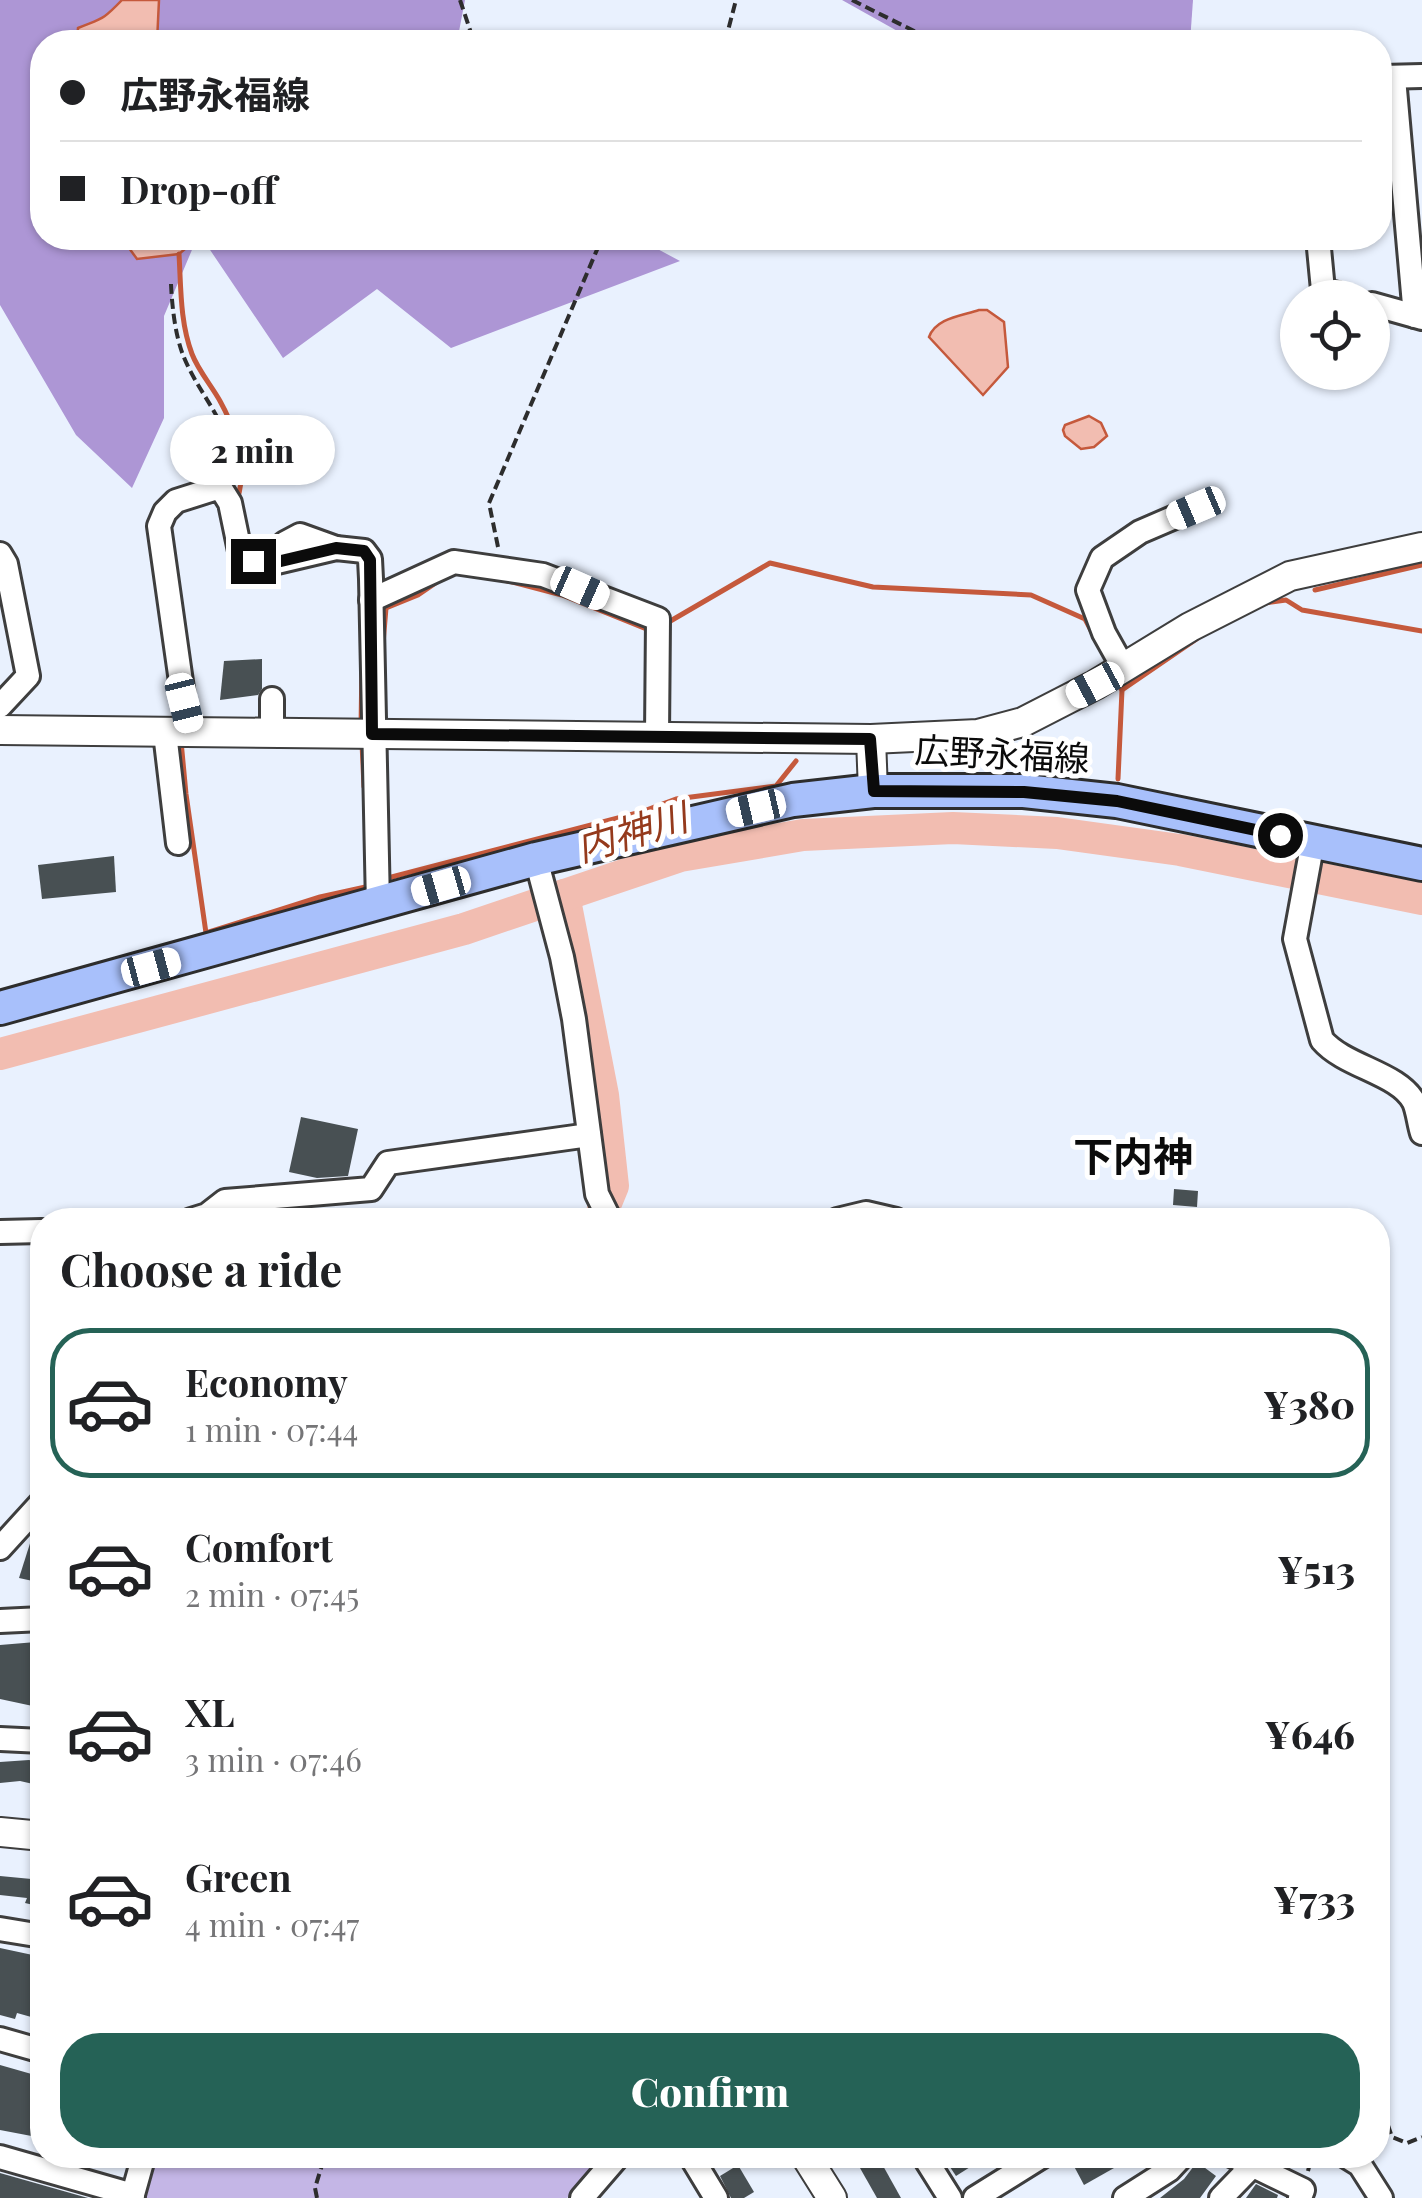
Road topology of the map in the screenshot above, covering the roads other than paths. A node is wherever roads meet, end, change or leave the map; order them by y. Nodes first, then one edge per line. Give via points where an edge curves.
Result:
1 (1422, 76) edge
2 (1392, 77) edge
3 (1392, 116) edge
4 (1319, 250) edge
5 (1323, 280) edge
6 (1390, 309) edge
7 (1418, 317) edge
8 (1196, 508) dead end
9 (1422, 546) edge
10 (0, 554) edge
11 (370, 600) junction
12 (1124, 668) junction
13 (272, 699) dead end
14 (0, 706) edge
15 (0, 730) edge
16 (178, 733) junction
17 (272, 734) junction
18 (372, 734) junction
19 (657, 736) junction
20 (870, 739) junction
21 (874, 791) junction
22 (1313, 842) junction
23 (178, 843) dead end
24 (1422, 864) edge
25 (538, 865) junction
26 (378, 905) junction
27 (0, 1008) edge
28 (1422, 1133) edge
29 (589, 1134) junction
30 (216, 1208) edge
31 (604, 1208) edge
32 (30, 1231) edge
33 (0, 1232) edge
34 (30, 1517) edge
35 (0, 1548) edge
36 (30, 1620) edge
37 (0, 1621) edge
38 (0, 1738) edge
39 (30, 1739) edge
40 (0, 1832) edge
41 (30, 1835) edge
42 (0, 1929) edge
43 (30, 1933) edge
44 (0, 2039) edge
45 (30, 2048) edge
46 (0, 2157) edge
47 (30, 2166) edge
48 (37, 2168) edge
49 (140, 2168) edge
50 (608, 2168) edge
51 (698, 2168) edge
52 (813, 2168) edge
53 (931, 2168) edge
54 (1023, 2168) edge
55 (1161, 2168) edge
56 (1250, 2168) edge
57 (1256, 2168) edge
58 (1362, 2168) edge
59 (132, 2196) edge
60 (582, 2198) edge
61 (716, 2198) edge
62 (832, 2198) edge
63 (950, 2198) edge
64 (975, 2198) edge
65 (1125, 2198) edge
66 (1222, 2198) edge
67 (1300, 2198) edge
68 (1381, 2198) edge

1 - 2 street
3 - 7 street
4 - 5 street
6 - 7 street
8 - 12 street via 1140,532 1102,558 1088,590
9 - 12 street via 1290,576
10 - 14 street via 28,676
11 - 16 street via 364,551 336,548 264,565 241,556 220,487 176,501 159,526 184,703
11 - 18 street
11 - 19 street via 454,562 544,575 658,607
12 - 20 street via 1023,722 978,734
13 - 17 street
15 - 16 street
16 - 17 street
16 - 23 street
17 - 18 street
18 - 19 street
18 - 26 street
19 - 20 street
20 - 21 street
21 - 22 main road, 広野永福線 via 1024,792 1117,801
21 - 25 main road, 広野永福線 via 792,800
22 - 24 main road, 広野永福線
22 - 28 street via 1294,939 1322,1040 1413,1100
25 - 26 main road, 広野永福線
25 - 29 street via 574,1019
26 - 27 main road, 広野永福線
29 - 30 street via 388,1164 370,1189 225,1201
29 - 31 street
32 - 33 street
34 - 35 street
36 - 37 street
38 - 39 street
40 - 41 street
42 - 43 street
44 - 45 street
46 - 47 street
48 - 59 street
49 - 59 street
50 - 60 street
51 - 61 street
52 - 62 street
53 - 63 street
54 - 64 street
55 - 65 street
56 - 66 street
57 - 67 street via 1302,2190
58 - 68 street

